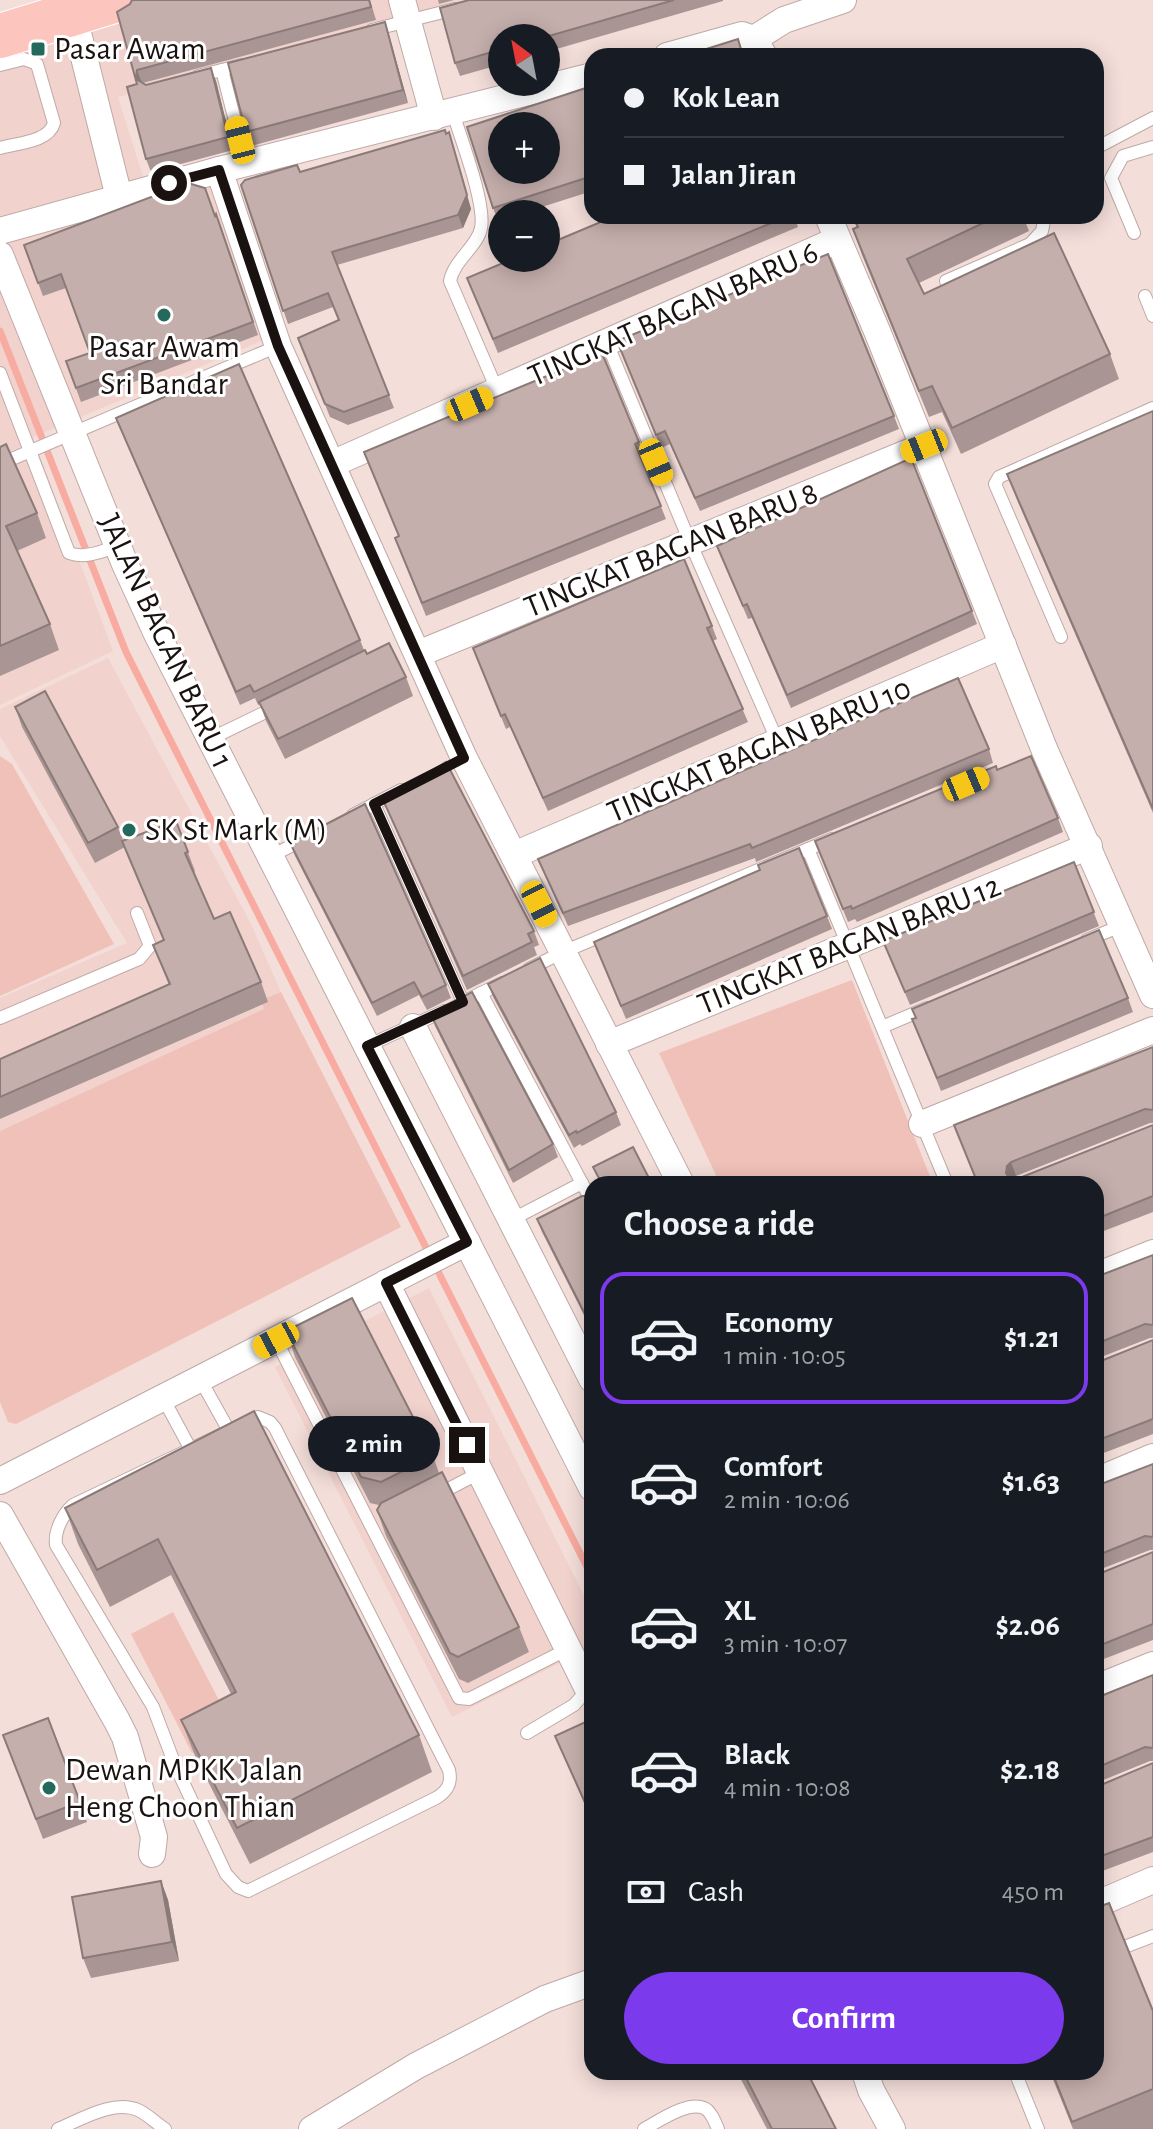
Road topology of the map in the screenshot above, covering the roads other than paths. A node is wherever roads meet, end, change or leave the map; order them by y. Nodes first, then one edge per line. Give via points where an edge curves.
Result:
1 (117, 0) edge
2 (843, 0) edge
3 (462, 7) edge
4 (801, 7) edge
5 (405, 11) edge
6 (73, 13) junction
7 (365, 32) edge
8 (0, 36) edge
9 (755, 44) edge
10 (696, 48) edge
11 (250, 63) edge
12 (0, 65) edge
13 (222, 70) junction
14 (584, 78) edge
15 (178, 82) edge
16 (444, 115) junction
17 (1153, 118) edge
18 (1104, 144) edge
19 (1153, 147) edge
20 (0, 148) edge
21 (246, 164) junction
22 (219, 170) junction
23 (119, 197) junction
24 (1043, 224) edge
25 (833, 228) edge
26 (0, 231) edge
27 (1134, 233) dead end
28 (0, 259) edge
29 (946, 281) edge
30 (1145, 296) dead end
31 (1153, 316) edge
32 (607, 343) junction
33 (278, 346) junction
34 (0, 373) edge
35 (498, 392) junction
36 (1153, 408) edge
37 (64, 437) junction
38 (924, 446) junction
39 (32, 450) junction
40 (0, 464) edge
41 (332, 464) junction
42 (690, 542) junction
43 (109, 550) junction
44 (1061, 637) dead end
45 (1003, 645) junction
46 (410, 647) junction
47 (291, 700) edge
48 (210, 739) junction
49 (778, 742) junction
50 (413, 784) edge
51 (374, 804) junction
52 (336, 824) edge
53 (323, 830) edge
54 (850, 832) edge
55 (1089, 846) junction
56 (808, 849) junction
57 (514, 855) junction
58 (271, 856) junction
59 (137, 913) dead end
60 (1123, 925) junction
61 (1080, 943) edge
62 (848, 945) junction
63 (563, 952) junction
64 (522, 972) edge
65 (509, 979) edge
66 (481, 993) junction
67 (1153, 995) edge
68 (463, 1002) junction
69 (939, 1003) edge
70 (0, 1018) edge
71 (413, 1027) junction
72 (882, 1027) junction
73 (1153, 1030) edge
74 (609, 1044) junction
75 (367, 1046) junction
76 (922, 1124) junction
77 (677, 1176) edge
78 (944, 1176) edge
79 (582, 1183) junction
80 (584, 1187) edge
81 (511, 1220) junction
82 (467, 1242) junction
83 (1153, 1253) edge
84 (1104, 1273) edge
85 (386, 1283) junction
86 (276, 1340) junction
87 (584, 1363) edge
88 (200, 1379) junction
89 (163, 1398) junction
90 (228, 1429) junction
91 (190, 1448) junction
92 (1153, 1457) edge
93 (584, 1468) edge
94 (481, 1472) junction
95 (1104, 1478) edge
96 (0, 1481) edge
97 (426, 1500) edge
98 (0, 1515) edge
99 (385, 1521) edge
100 (371, 1528) junction
101 (568, 1649) junction
102 (1153, 1665) edge
103 (584, 1677) edge
104 (1104, 1685) edge
105 (584, 1695) edge
106 (527, 1733) dead end
107 (152, 1854) dead end
108 (1153, 1880) edge
109 (1104, 1901) edge
110 (1153, 1936) edge
111 (1104, 1955) edge
112 (584, 1985) edge
113 (868, 2080) edge
114 (1018, 2080) edge
115 (58, 2129) edge
116 (165, 2129) edge
117 (312, 2129) edge
118 (644, 2129) edge
119 (718, 2129) edge
120 (892, 2129) edge
121 (1038, 2129) edge

1 - 6 highway
2 - 4 street
3 - 5 lane
4 - 9 street
5 - 7 lane
5 - 16 street
6 - 8 highway
6 - 23 street
9 - 10 street via 742,35
11 - 13 lane
12 - 20 lane via 24,59 37,64 54,123 46,135
13 - 15 lane
13 - 21 lane
14 - 16 street
16 - 21 street
16 - 35 lane via 480,208 481,230 452,270 450,281
17 - 18 lane
19 - 27 lane via 1123,156 1111,178
21 - 22 street
22 - 23 street
22 - 33 street
23 - 26 street
24 - 29 lane via 1030,244
25 - 32 street, TINGKAT BAGAN BARU 6
25 - 38 street
28 - 37 street, JALAN BAGAN BARU 1
30 - 31 lane
32 - 35 street, TINGKAT BAGAN BARU 6
32 - 42 lane
33 - 37 lane
33 - 41 street
34 - 39 lane
35 - 41 street, TINGKAT BAGAN BARU 6
36 - 44 lane via 999,477 995,484
37 - 39 lane
37 - 43 street, JALAN BAGAN BARU 1
38 - 42 street, TINGKAT BAGAN BARU 8
38 - 45 street
39 - 40 lane
39 - 43 lane via 69,553
41 - 46 street
42 - 46 street, TINGKAT BAGAN BARU 8
42 - 49 lane
43 - 48 street, JALAN BAGAN BARU 1
45 - 49 street, TINGKAT BAGAN BARU 10
45 - 55 street via 1038,754
46 - 57 street via 458,761
47 - 48 lane
48 - 58 street, JALAN BAGAN BARU 1
49 - 57 street, TINGKAT BAGAN BARU 10
50 - 51 lane
51 - 52 lane
51 - 68 lane
53 - 58 lane
54 - 56 lane
55 - 60 street
55 - 62 street, TINGKAT BAGAN BARU 12
56 - 62 lane
56 - 63 lane
57 - 63 street
58 - 75 street, JALAN BAGAN BARU 1
59 - 70 lane via 150,946 139,959
60 - 61 lane
60 - 67 street
62 - 72 lane
62 - 74 street, TINGKAT BAGAN BARU 12
63 - 64 lane
63 - 74 street
65 - 66 lane
66 - 68 lane
66 - 79 lane
68 - 71 lane
69 - 72 lane
71 - 75 lane
71 - 81 street
72 - 76 lane
73 - 76 street
74 - 77 street
75 - 82 street, JALAN BAGAN BARU 1
76 - 78 lane
79 - 80 lane
79 - 81 lane
81 - 87 street
82 - 85 street
82 - 93 street, JALAN BAGAN BARU 1
83 - 84 street
85 - 86 street
85 - 94 street
86 - 88 street
86 - 100 lane
88 - 89 street
88 - 90 lane
89 - 91 lane
89 - 96 street
90 - 91 lane
90 - 91 lane via 258,1417 275,1428 451,1779 444,1794 248,1891 226,1874 153,1707 56,1545 66,1511 73,1505
92 - 95 street
94 - 97 lane
94 - 101 street
98 - 107 street via 125,1737 154,1837
99 - 100 lane
100 - 101 lane via 459,1698 469,1699
101 - 103 street
102 - 104 street
105 - 106 lane
108 - 109 street
110 - 111 lane
112 - 117 street via 545,1999 429,2059
113 - 120 street
114 - 121 lane
115 - 116 lane via 126,2107
118 - 119 lane via 683,2109 702,2107

